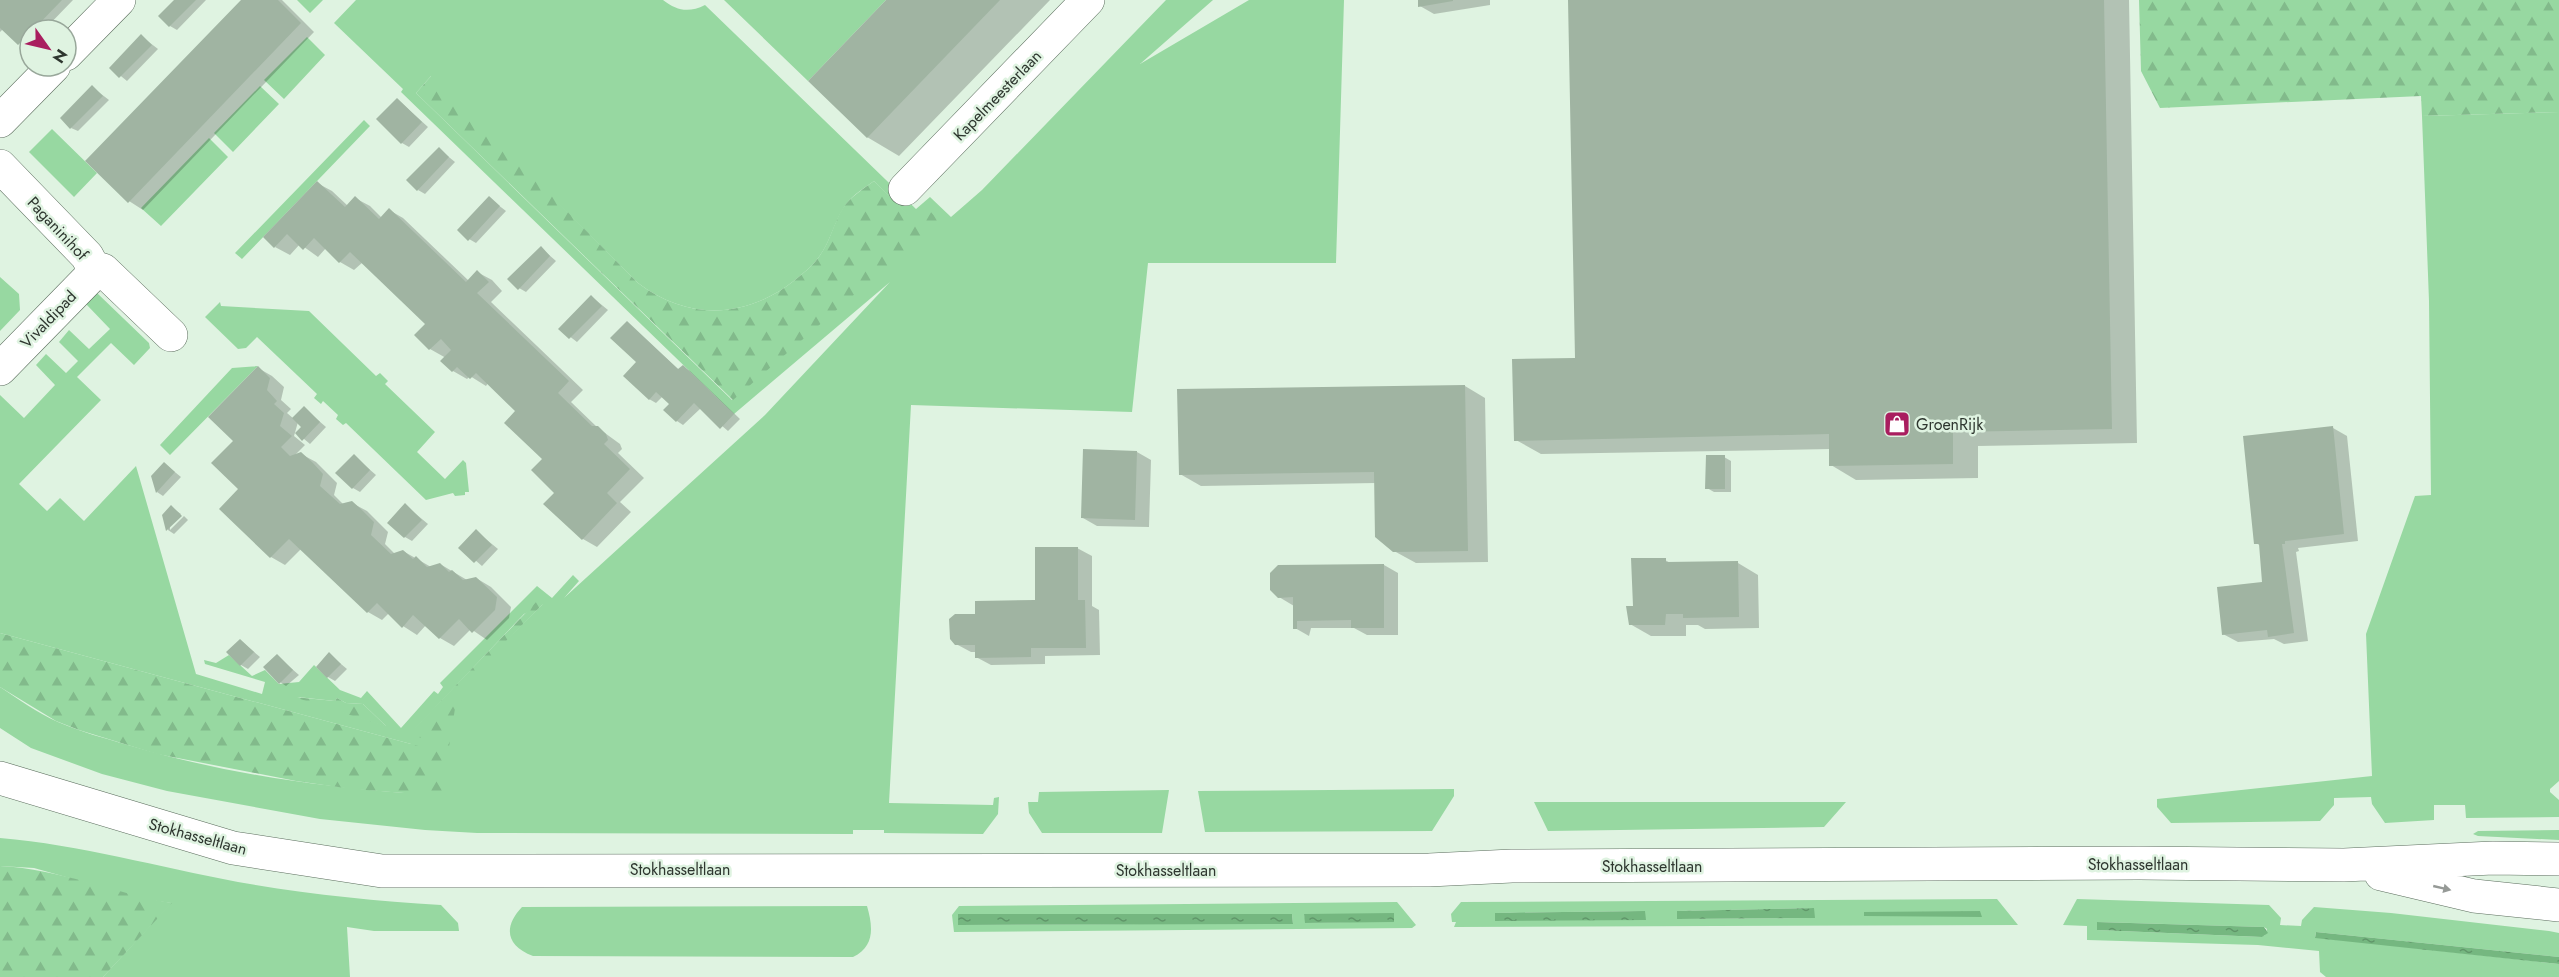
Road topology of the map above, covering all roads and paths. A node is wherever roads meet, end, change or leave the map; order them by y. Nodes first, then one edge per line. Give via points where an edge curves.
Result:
1 (118, 0) edge
2 (1088, 0) edge
3 (78, 42) edge
4 (42, 78) edge
5 (0, 121) edge
6 (0, 166) edge
7 (905, 189) dead end
8 (93, 267) junction
9 (171, 335) dead end
10 (0, 369) edge
11 (0, 778) edge
12 (2559, 859) edge
13 (2344, 865) junction
14 (2559, 905) edge

1 - 3 street
2 - 7 street, Kapelmeesterlaan
4 - 5 street
6 - 8 street, Paganinihof via 87,256
8 - 9 street, Paganinihof via 103,270
8 - 10 street, Vivaldipad via 88,278
11 - 13 street, Stokhasseltlaan via 233,848 382,871
12 - 13 street, Stokhasseltlaan
13 -> 14 street, Stokhasseltlaan via 2474,896

